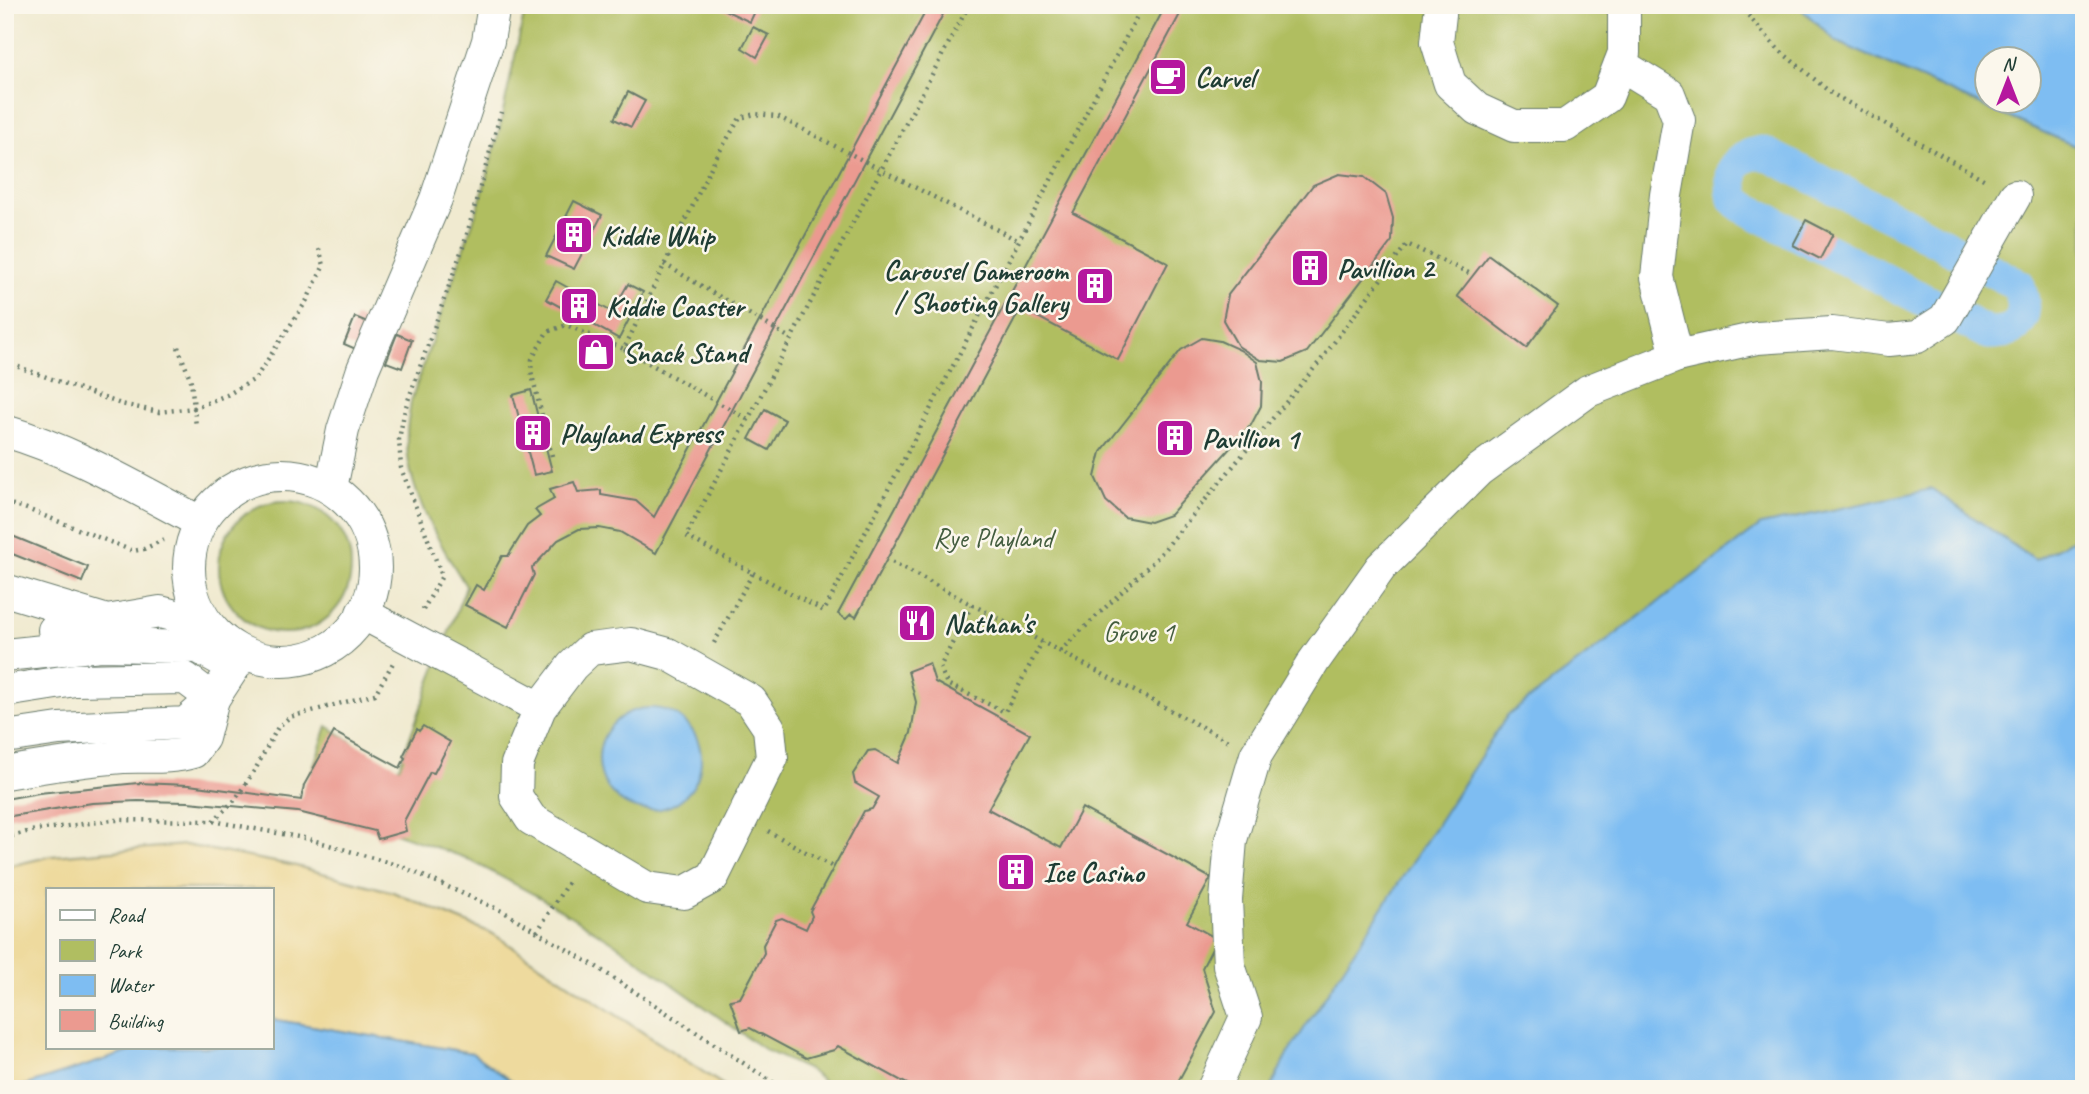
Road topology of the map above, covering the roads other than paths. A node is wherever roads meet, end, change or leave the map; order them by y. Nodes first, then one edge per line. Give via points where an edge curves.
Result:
1 (494, 5) edge
2 (1441, 5) edge
3 (1621, 5) edge
4 (1620, 64) junction
5 (2015, 196) road end
6 (1677, 356) junction
7 (5, 431) edge
8 (331, 488) junction
9 (200, 522) junction
10 (5, 590) edge
11 (362, 613) junction
12 (108, 621) junction
13 (207, 624) junction
14 (5, 638) edge
15 (5, 655) edge
16 (238, 660) junction
17 (5, 691) edge
18 (213, 699) junction
19 (540, 708) junction
20 (5, 737) edge
21 (5, 774) edge
22 (1213, 1089) edge

1 - 8 street via 488,41 436,199 363,369
2 - 4 street via 1437,42 1450,84 1477,109 1514,125 1565,125 1607,97
3 - 4 street via 1624,52
4 - 6 street via 1669,94 1679,120 1657,277
5 - 6 street via 1945,319 1917,337 1889,340 1832,333 1757,338
6 - 22 street via 1588,391 1479,470 1381,567 1314,661 1256,755 1231,840 1226,900 1229,965 1245,1017
7 - 9 street via 104,472
8 - 9 street via 296,475 258,477 225,494
8 - 11 street via 361,516 375,553 373,593
9 - 13 street via 189,558 192,596
10 - 12 street
11 - 16 street via 354,629 322,653 282,662
11 - 19 street
12 - 13 street via 160,612
12 - 14 street
13 - 16 street
15 - 16 street via 101,645 198,647
16 - 18 street
17 - 18 street via 75,680 186,678
18 - 20 street via 186,723 59,729
18 - 21 street via 193,752 176,757 60,762
19 - 19 street via 517,764 516,796 531,819 647,888 684,893 713,877 772,758 769,728 751,701 667,654 631,645 590,649

